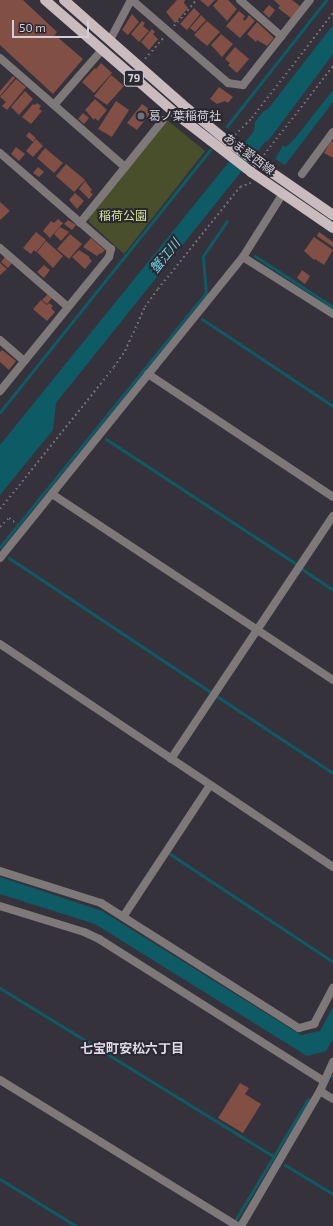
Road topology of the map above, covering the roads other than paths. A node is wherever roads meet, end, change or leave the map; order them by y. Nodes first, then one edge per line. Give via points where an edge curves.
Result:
1 (45, 0) edge
2 (64, 0) edge
3 (131, 0) edge
4 (240, 0) edge
5 (310, 0) edge
6 (281, 36) junction
7 (110, 40) junction
8 (102, 50) junction
9 (0, 58) edge
10 (54, 106) junction
11 (163, 120) dead end
12 (333, 133) edge
13 (0, 153) edge
14 (125, 167) junction
15 (254, 168) junction
16 (302, 174) dead end
17 (282, 195) junction
18 (333, 216) edge
19 (80, 223) junction
20 (333, 228) edge
21 (0, 248) edge
22 (243, 257) junction
23 (68, 307) junction
24 (333, 314) edge
25 (0, 340) edge
26 (24, 361) junction
27 (148, 374) junction
28 (0, 391) edge
29 (52, 494) junction
30 (333, 497) edge
31 (333, 516) edge
32 (0, 558) edge
33 (257, 630) junction
34 (0, 644) edge
35 (333, 680) edge
36 (171, 759) junction
37 (210, 785) junction
38 (333, 867) edge
39 (0, 871) edge
40 (1, 907) edge
41 (123, 917) junction
42 (333, 988) edge
43 (333, 1062) edge
44 (0, 1080) edge
45 (324, 1081) junction
46 (320, 1091) junction
47 (333, 1099) edge
48 (237, 1226) edge
49 (241, 1226) edge

1 - 8 main road, あま愛西線 / 79
2 - 7 main road, あま愛西線 / 79
3 - 6 street via 228,83 243,85
3 - 7 street
4 - 6 street
5 - 6 street
7 - 15 main road, あま愛西線 / 79 via 182,104 231,143
8 - 10 street
8 - 15 main road, あま愛西線 / 79 via 226,153
9 - 10 street
10 - 14 street
11 - 14 street
12 - 16 street
13 - 19 street
14 - 19 street
15 - 17 main road, あま愛西線 / 79 via 260,178
15 - 18 main road, あま愛西線 / 79
17 - 20 main road, あま愛西線 / 79
17 - 22 street
19 - 23 street via 111,250 109,257
21 - 23 street
22 - 24 street
22 - 27 street
23 - 26 street
25 - 26 street
26 - 28 street
27 - 29 street
27 - 30 street
29 - 32 street
29 - 33 street
31 - 33 street
33 - 35 street
33 - 36 street
34 - 36 street
36 - 37 street
37 - 38 street
37 - 41 street
39 - 41 street via 100,904
40 - 45 street via 99,939
41 - 42 street via 299,1028 314,1024
43 - 45 street
44 - 48 street
45 - 46 street
46 - 47 street
46 - 49 street

